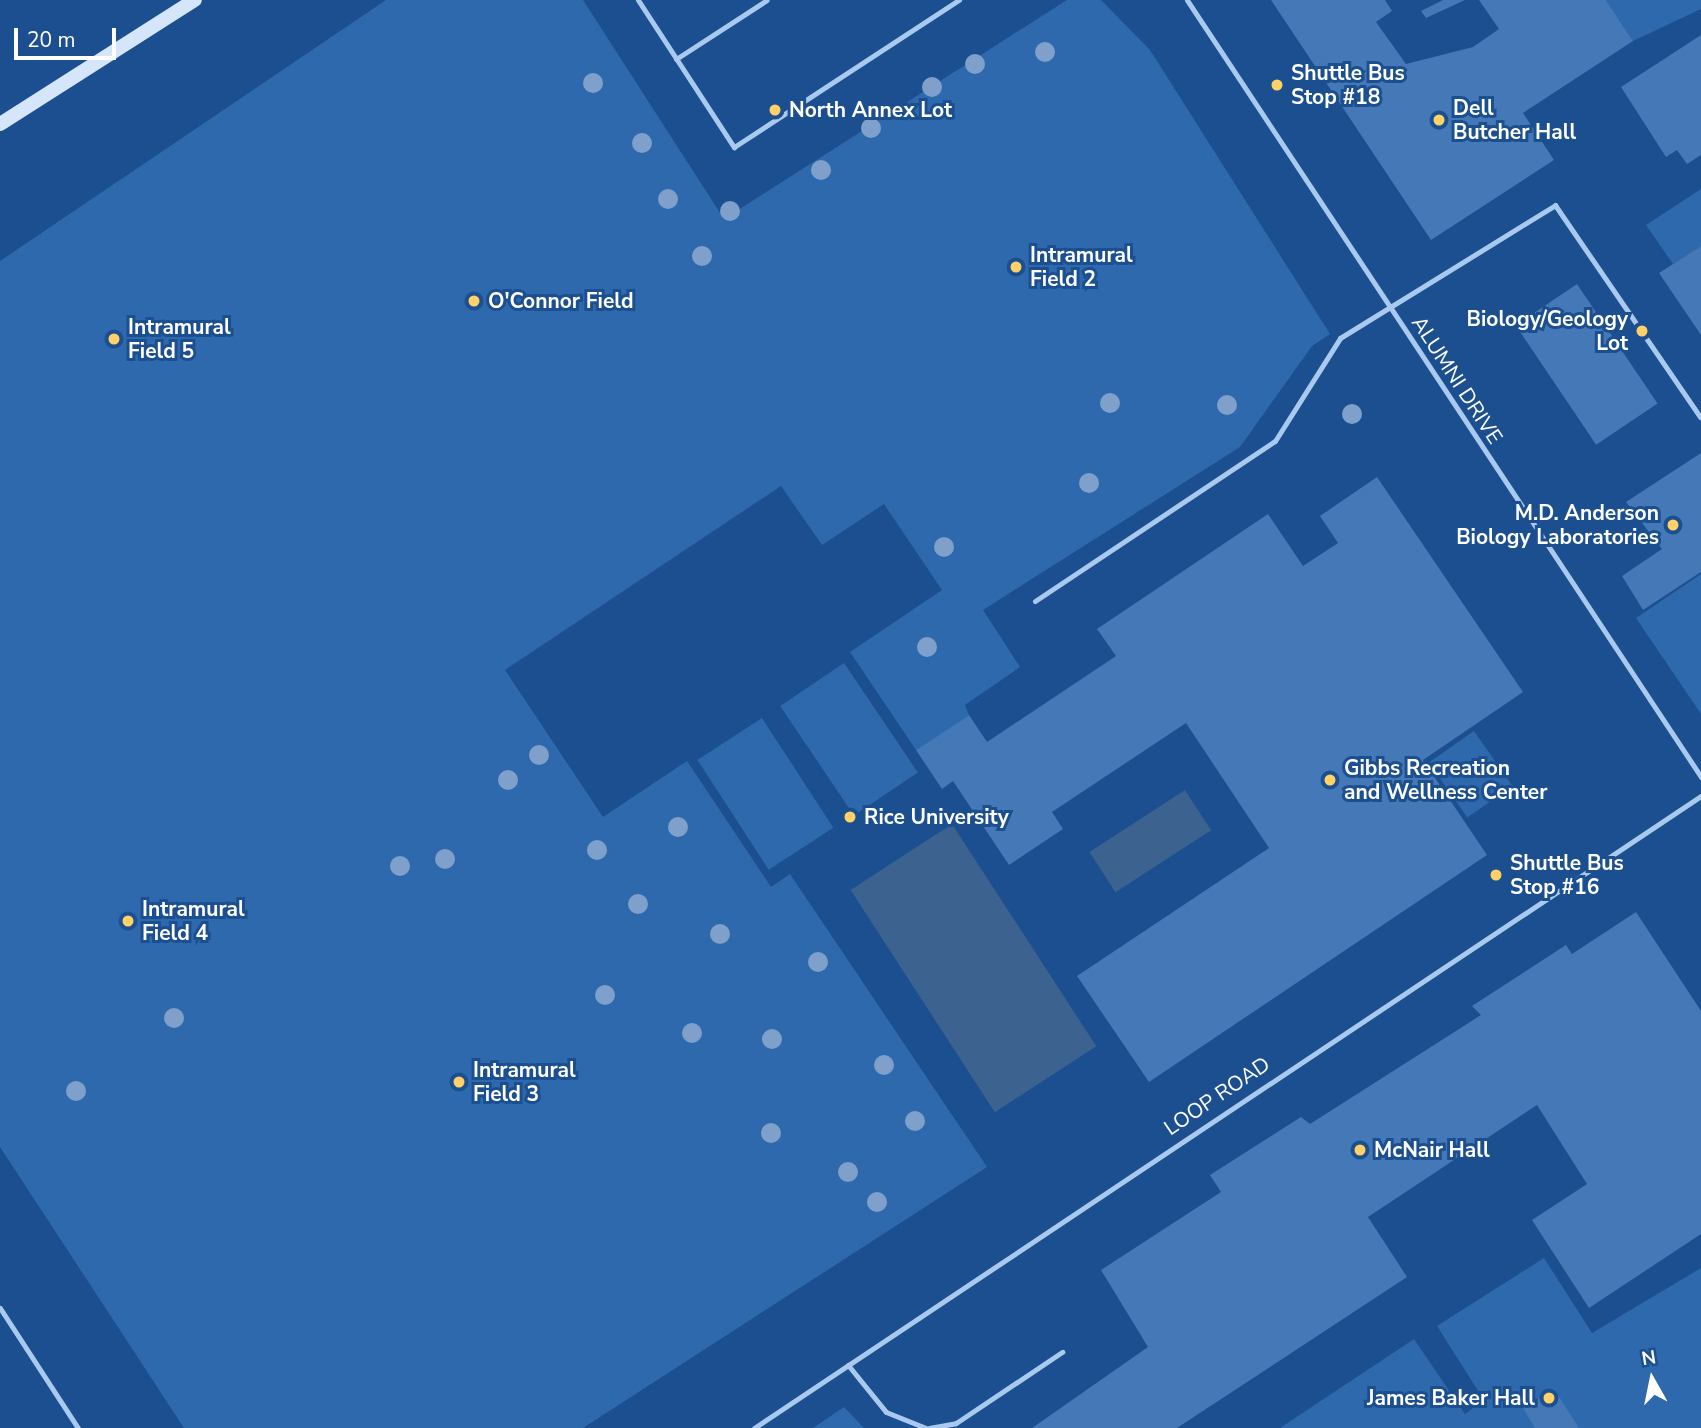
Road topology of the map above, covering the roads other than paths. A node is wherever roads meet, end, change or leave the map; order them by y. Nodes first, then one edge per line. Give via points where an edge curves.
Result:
1 (195, 0) edge
2 (638, 0) edge
3 (767, 0) edge
4 (959, 0) edge
5 (1187, 0) edge
6 (676, 59) junction
7 (0, 124) edge
8 (1389, 305) junction
9 (1700, 417) edge
10 (1035, 601) dead end
11 (1701, 777) edge
12 (1701, 796) edge
13 (0, 1308) edge
14 (1062, 1352) dead end
15 (848, 1365) junction
16 (78, 1428) edge
17 (754, 1428) edge
18 (928, 1428) edge

1 - 7 main road
2 - 6 lane
3 - 6 lane
4 - 6 lane via 734,147
5 - 8 lane, ALUMNI DRIVE
8 - 9 lane via 1418,294 1555,205
8 - 10 lane via 1340,338 1275,441
8 - 11 lane, ALUMNI DRIVE
12 - 15 lane, LOOP ROAD
13 - 16 lane
14 - 18 lane via 956,1423
15 - 17 lane, LOOP ROAD
15 - 18 lane via 886,1412

